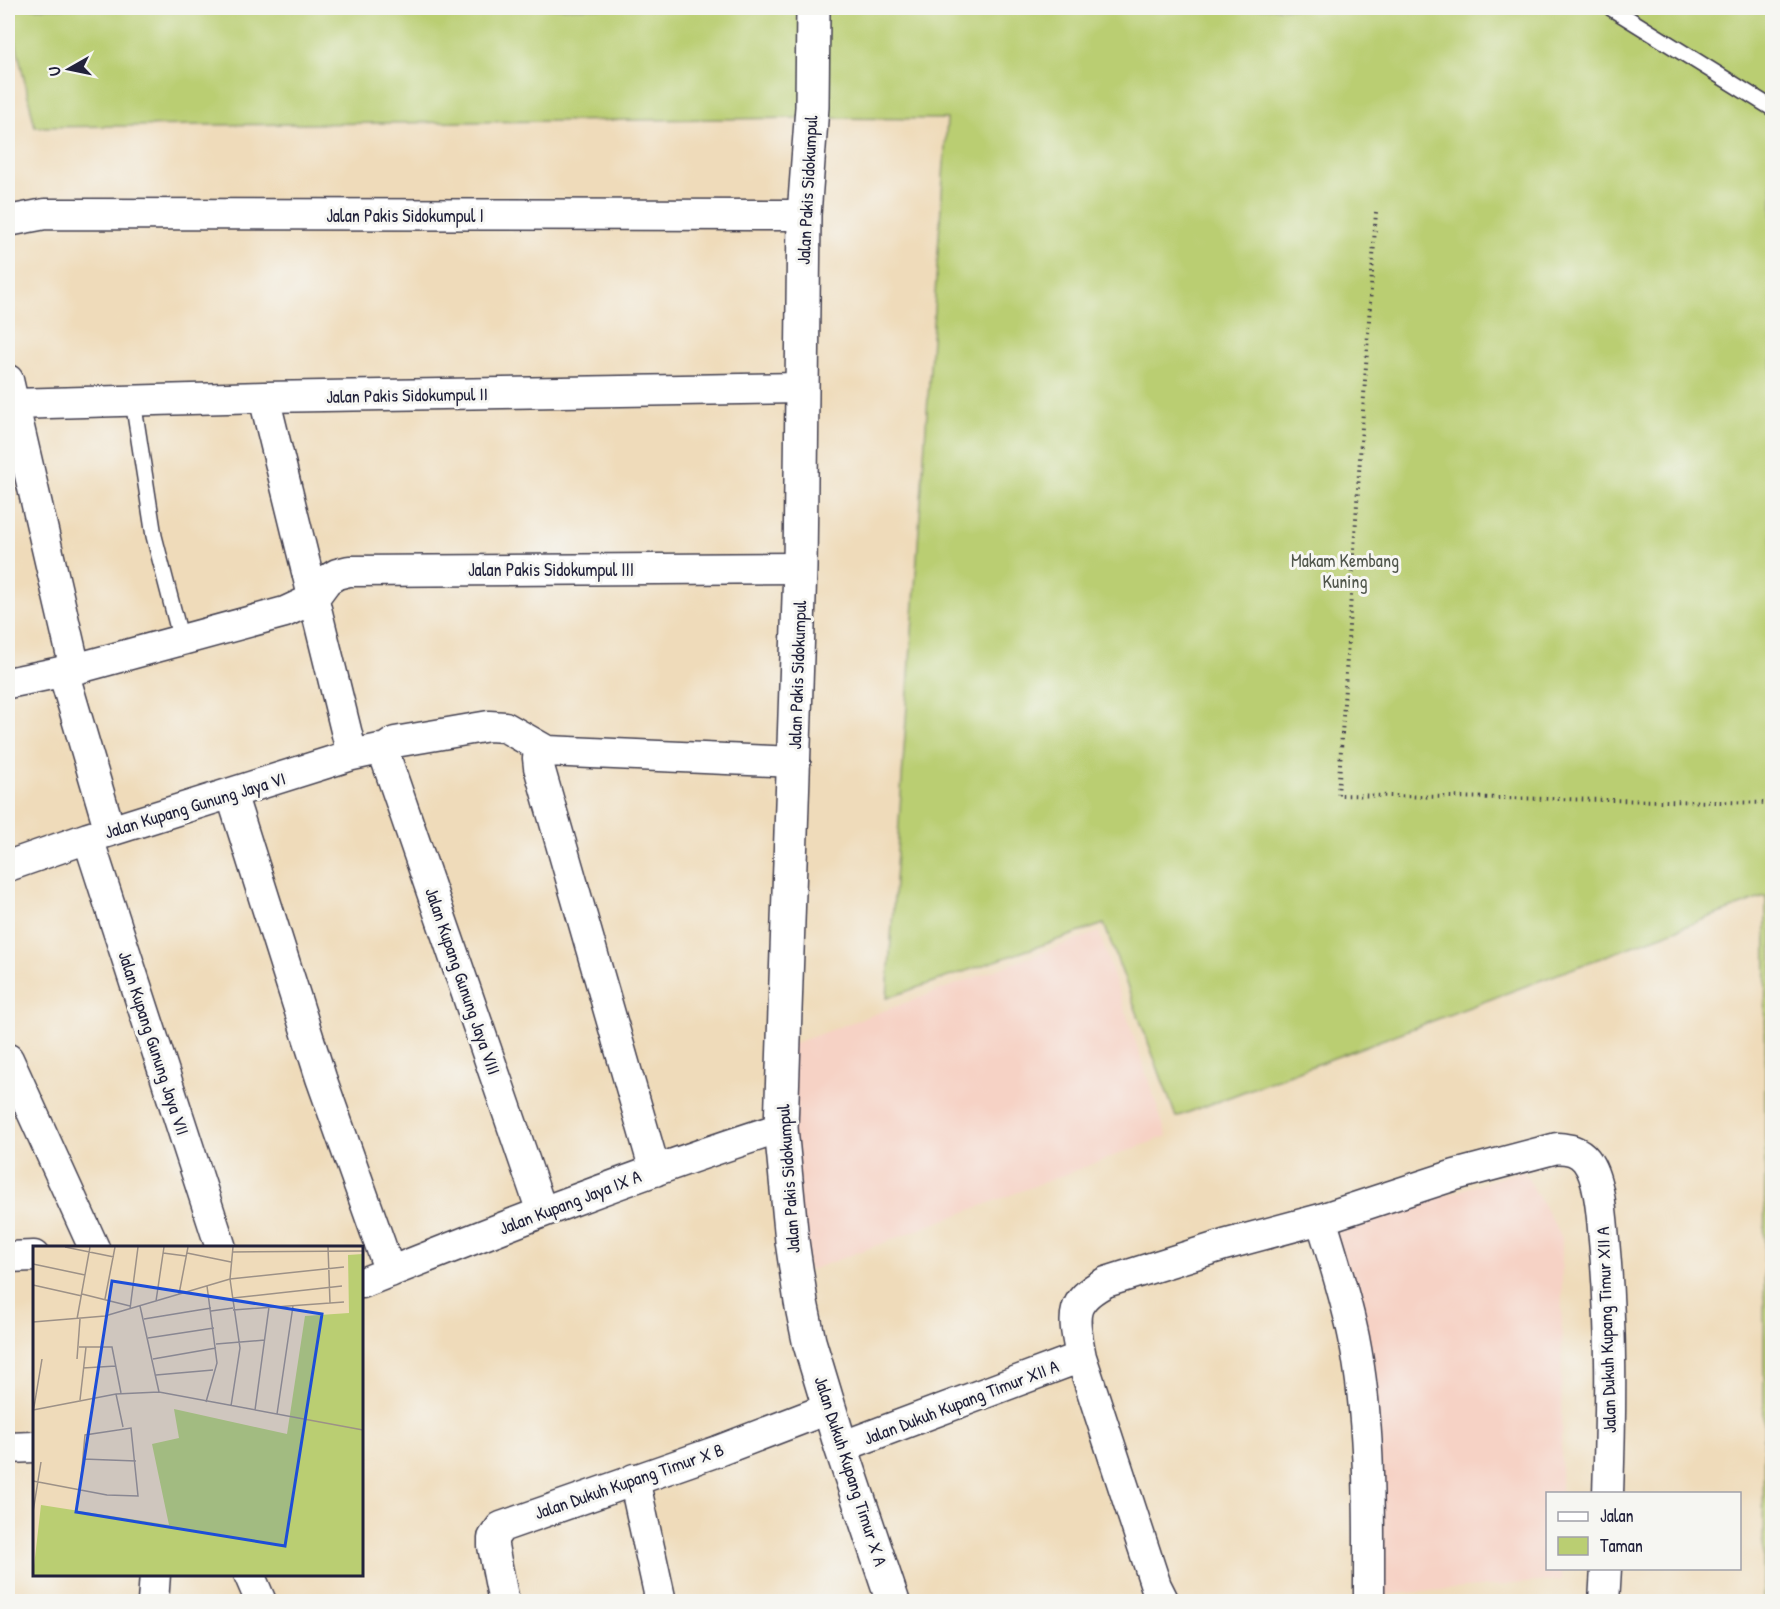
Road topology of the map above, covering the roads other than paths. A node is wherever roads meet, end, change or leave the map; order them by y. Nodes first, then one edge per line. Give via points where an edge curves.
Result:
1 (813, 8) edge
2 (1611, 8) edge
3 (1773, 108) edge
4 (804, 215) junction
5 (8, 220) edge
6 (802, 388) junction
7 (10, 392) edge
8 (264, 397) junction
9 (133, 401) junction
10 (800, 568) junction
11 (313, 599) junction
12 (181, 640) junction
13 (69, 670) junction
14 (8, 683) edge
15 (383, 750) junction
16 (547, 751) junction
17 (352, 755) junction
18 (795, 762) junction
19 (231, 793) junction
20 (99, 835) junction
21 (8, 866) edge
22 (8, 1059) edge
23 (15, 1090) edge
24 (781, 1128) junction
25 (655, 1171) junction
26 (542, 1212) junction
27 (1321, 1219) junction
28 (93, 1246) edge
29 (220, 1246) edge
30 (33, 1256) edge
31 (8, 1257) edge
32 (390, 1272) junction
33 (363, 1283) edge
34 (810, 1341) joint
35 (1081, 1357) junction
36 (830, 1408) junction
37 (33, 1447) edge
38 (8, 1448) edge
39 (842, 1448) junction
40 (634, 1479) junction
41 (1608, 1492) edge
42 (1606, 1570) edge
43 (155, 1576) edge
44 (249, 1576) edge
45 (153, 1602) edge
46 (261, 1602) edge
47 (504, 1602) edge
48 (661, 1602) edge
49 (893, 1602) edge
50 (1164, 1602) edge
51 (1369, 1602) edge
52 (1604, 1602) edge

1 - 4 street, Jalan Pakis Sidokumpul via 812,108
2 - 3 lane
4 - 5 street, Jalan Pakis Sidokumpul I via 45,214
4 - 6 street, Jalan Pakis Sidokumpul
6 - 8 street, Jalan Pakis Sidokumpul II
6 - 10 street, Jalan Pakis Sidokumpul
7 - 9 street, Jalan Pakis Sidokumpul II
7 - 13 street, Jalan Kupang Gunung Jaya VII
8 - 9 street, Jalan Pakis Sidokumpul II
8 - 11 street
9 - 12 lane via 154,536
10 - 11 street, Jalan Pakis Sidokumpul III via 349,571 327,580
10 - 18 street, Jalan Pakis Sidokumpul
11 - 12 street via 285,612
11 - 17 street
12 - 13 street
13 - 14 street
13 - 20 street, Jalan Kupang Gunung Jaya VII
15 - 16 street, Jalan Kupang Gunung Jaya VI via 395,742 489,726 505,727
15 - 17 street, Jalan Kupang Gunung Jaya VI
15 - 26 street, Jalan Kupang Gunung Jaya VIII
16 - 18 street
16 - 25 street via 538,758 538,767
17 - 19 street, Jalan Kupang Gunung Jaya VI
18 - 24 street, Jalan Pakis Sidokumpul
19 - 20 street, Jalan Kupang Gunung Jaya VI
19 - 32 street via 321,1078
20 - 21 street, Jalan Kupang Gunung Jaya VI
20 - 29 street, Jalan Kupang Gunung Jaya VII
22 - 23 street
23 - 28 street
24 - 25 street, Jalan Kupang Jaya IX A
24 - 34 street, Jalan Pakis Sidokumpul via 793,1251
25 - 26 street, Jalan Kupang Jaya IX A
26 - 32 street, Jalan Kupang Jaya IX A
27 - 35 street, Jalan Dukuh Kupang Timur XII A via 1224,1245 1091,1290 1082,1298 1075,1321
27 - 41 street, Jalan Dukuh Kupang Timur XII A via 1541,1151 1575,1150 1586,1159 1600,1205 1606,1266 1612,1392
27 - 51 street via 1354,1338 1364,1411 1369,1480
30 - 31 street
32 - 33 street, Jalan Kupang Jaya IX A
34 - 36 street, Jalan Dukuh Kupang Timur X A
35 - 39 street, Jalan Dukuh Kupang Timur XII A
35 - 50 street, Jalan Dukuh Kupang Timur XII A
36 - 39 street, Jalan Dukuh Kupang Timur X A
36 - 40 street, Jalan Dukuh Kupang Timur X B
37 - 38 street
39 - 49 street, Jalan Dukuh Kupang Timur X A
40 - 47 street, Jalan Dukuh Kupang Timur X B via 496,1531 493,1546
40 - 48 street
42 - 52 street
43 - 45 street
44 - 46 street

